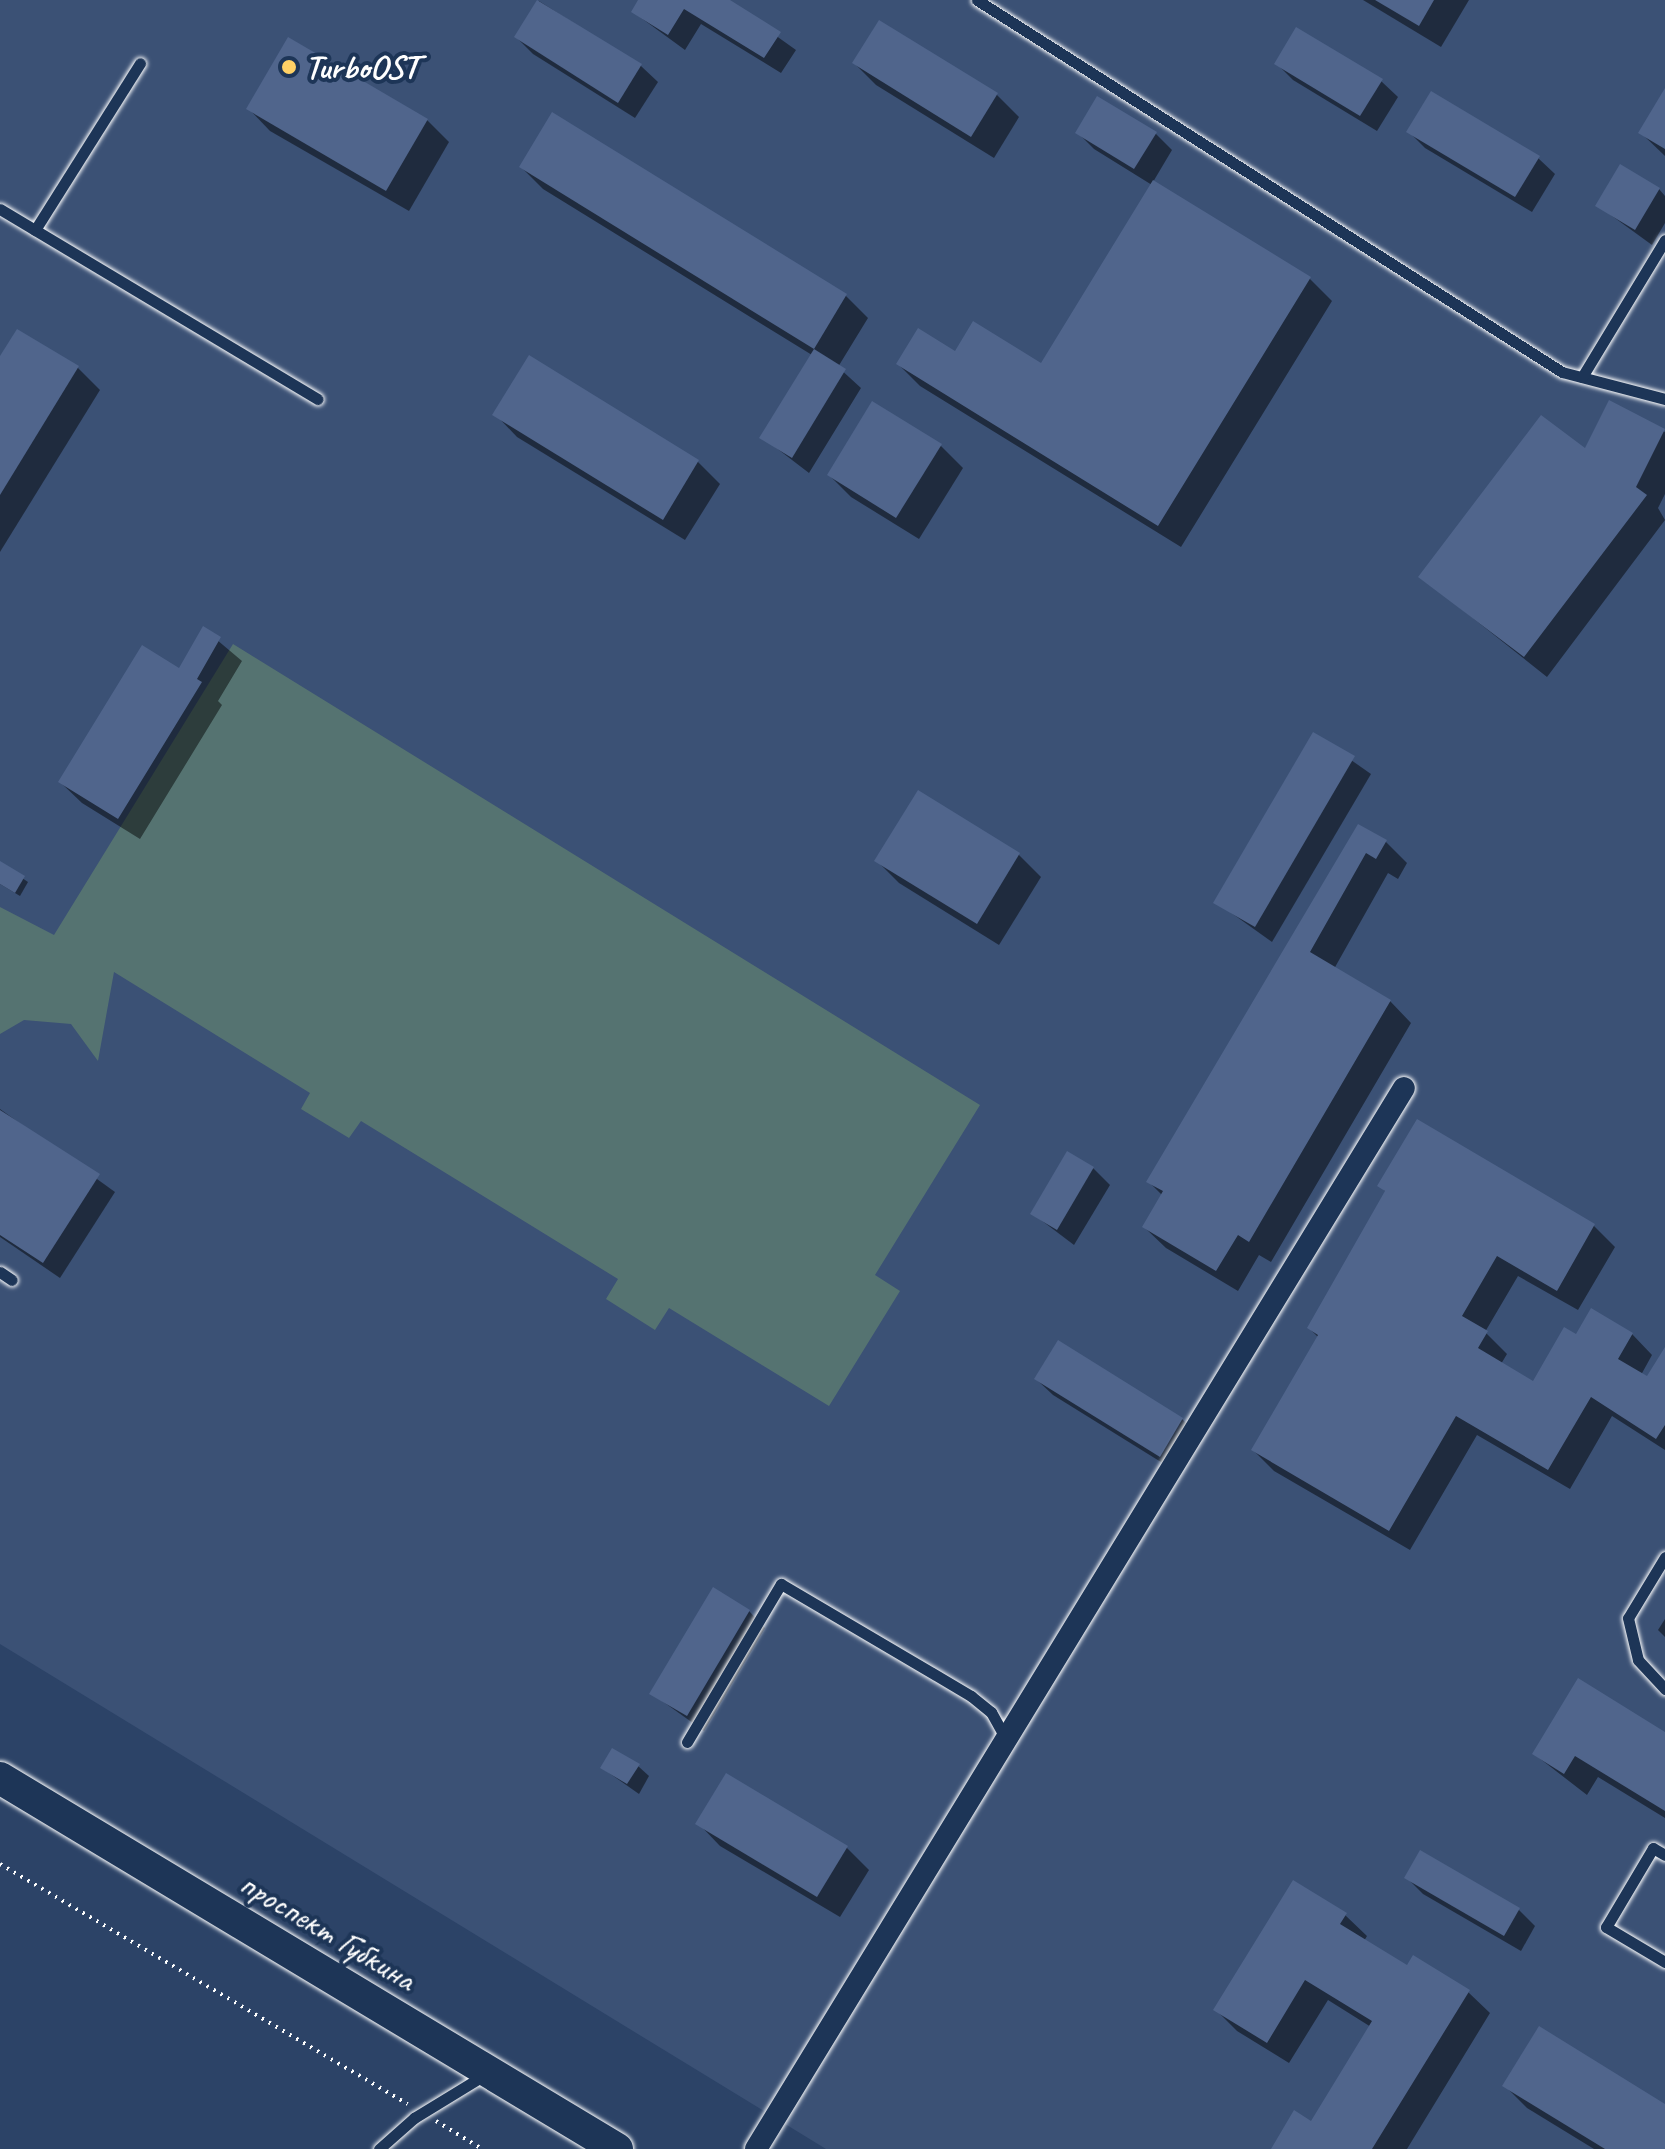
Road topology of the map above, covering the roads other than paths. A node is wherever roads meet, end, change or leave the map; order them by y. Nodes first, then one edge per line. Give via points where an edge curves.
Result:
1 (977, 0) edge
2 (140, 63) dead end
3 (0, 209) edge
4 (35, 230) junction
5 (1665, 240) edge
6 (1582, 377) junction
7 (318, 399) dead end
8 (1665, 399) edge
9 (1404, 1088) dead end
10 (0, 1272) edge
11 (12, 1280) dead end
12 (1665, 1557) edge
13 (1665, 1689) edge
14 (1006, 1739) junction
15 (687, 1742) dead end
16 (0, 1778) edge
17 (1665, 1855) edge
18 (1665, 1962) edge
19 (489, 2072) junction
20 (379, 2149) edge
21 (617, 2149) edge
22 (756, 2149) edge

1 - 6 lane via 1562,372
2 - 4 lane
3 - 4 lane
4 - 7 lane
5 - 6 lane
6 - 8 lane
9 - 14 street
10 - 11 lane
12 - 13 lane via 1628,1618 1638,1660
14 - 15 lane via 991,1712 971,1696 781,1584
14 - 22 street
16 - 19 main road, проспект Губкина
17 - 18 lane via 1653,1848 1606,1927
19 - 20 lane via 423,2113
19 - 21 main road, проспект Губкина

